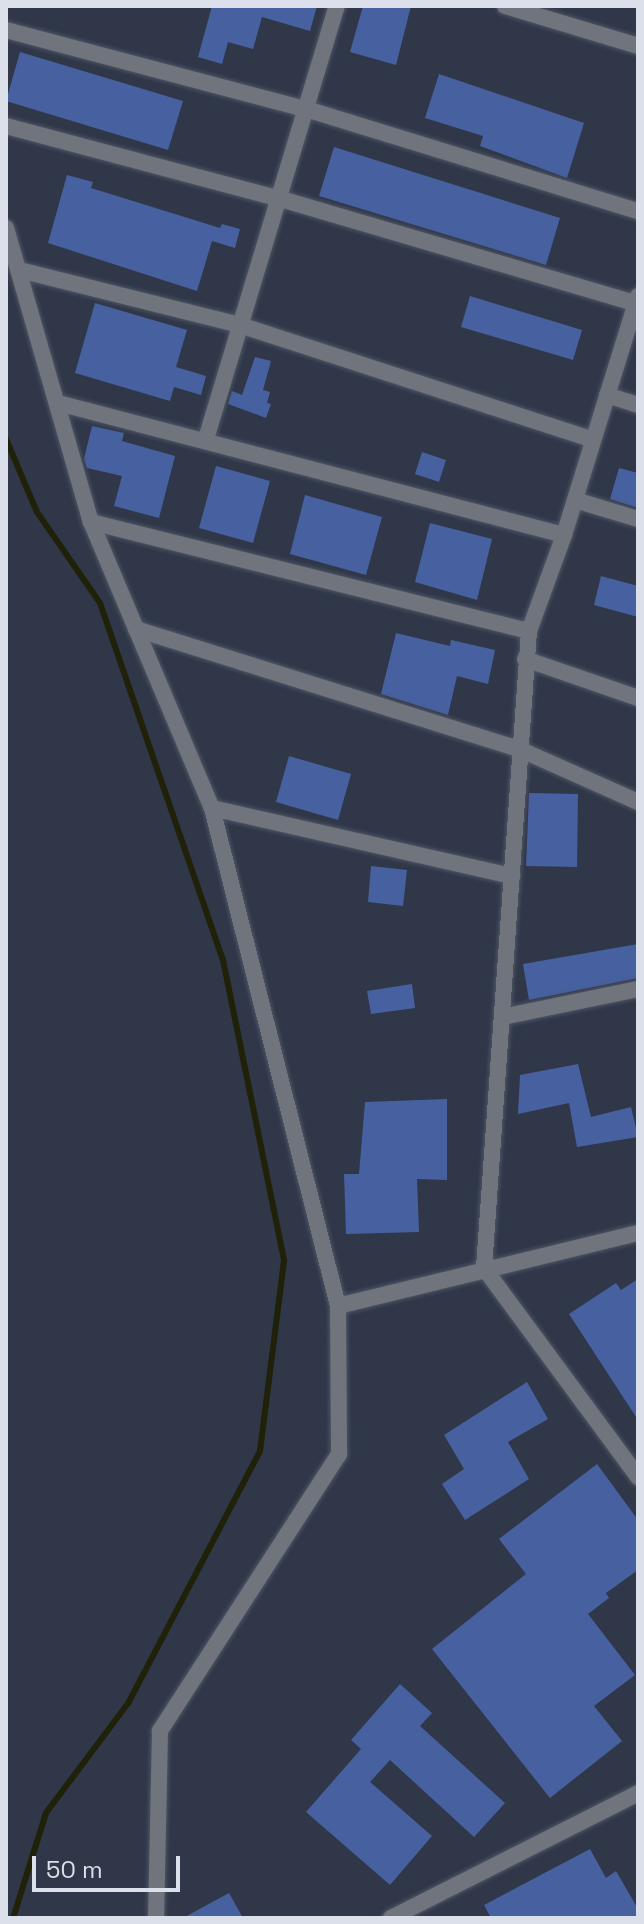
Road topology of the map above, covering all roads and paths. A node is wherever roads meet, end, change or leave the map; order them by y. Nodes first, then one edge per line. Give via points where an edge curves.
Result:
1 (337, 6) edge
2 (505, 6) edge
3 (6, 30) edge
4 (638, 46) edge
5 (306, 109) junction
6 (6, 126) edge
7 (281, 199) junction
8 (638, 211) edge
9 (6, 228) edge
10 (19, 270) junction
11 (637, 301) edge
12 (240, 325) junction
13 (607, 395) junction
14 (58, 403) junction
15 (638, 405) edge
16 (206, 439) junction
17 (593, 440) junction
18 (575, 500) junction
19 (638, 519) edge
20 (91, 522) junction
21 (564, 535) junction
22 (136, 629) junction
23 (529, 631) junction
24 (525, 659) junction
25 (638, 698) edge
26 (519, 749) junction
27 (638, 802) edge
28 (212, 808) junction
29 (512, 876) junction
30 (638, 989) edge
31 (502, 1017) junction
32 (638, 1233) edge
33 (484, 1268) junction
34 (338, 1306) junction
35 (638, 1477) edge
36 (638, 1793) edge
37 (156, 1918) edge
38 (391, 1918) edge

1 - 5 street
2 - 4 street
3 - 5 street
5 - 7 street
5 - 8 street
6 - 7 street
7 - 11 street
7 - 12 street
9 - 10 street
10 - 12 street
10 - 14 street
11 - 13 street
12 - 16 street
12 - 17 street
13 - 15 street
13 - 17 street
14 - 16 street
14 - 20 street
16 - 21 street
17 - 18 street
18 - 19 street
18 - 21 street
20 - 22 street
20 - 23 street
21 - 23 street
22 - 26 street
22 - 28 street
23 - 24 street
24 - 25 street
24 - 26 street
26 - 27 street
26 - 29 street
28 - 29 street
28 - 34 street
29 - 31 street
30 - 31 street
31 - 33 street
32 - 33 street
33 - 34 street
33 - 35 street
34 - 37 street via 339,1454 160,1731
36 - 38 street

